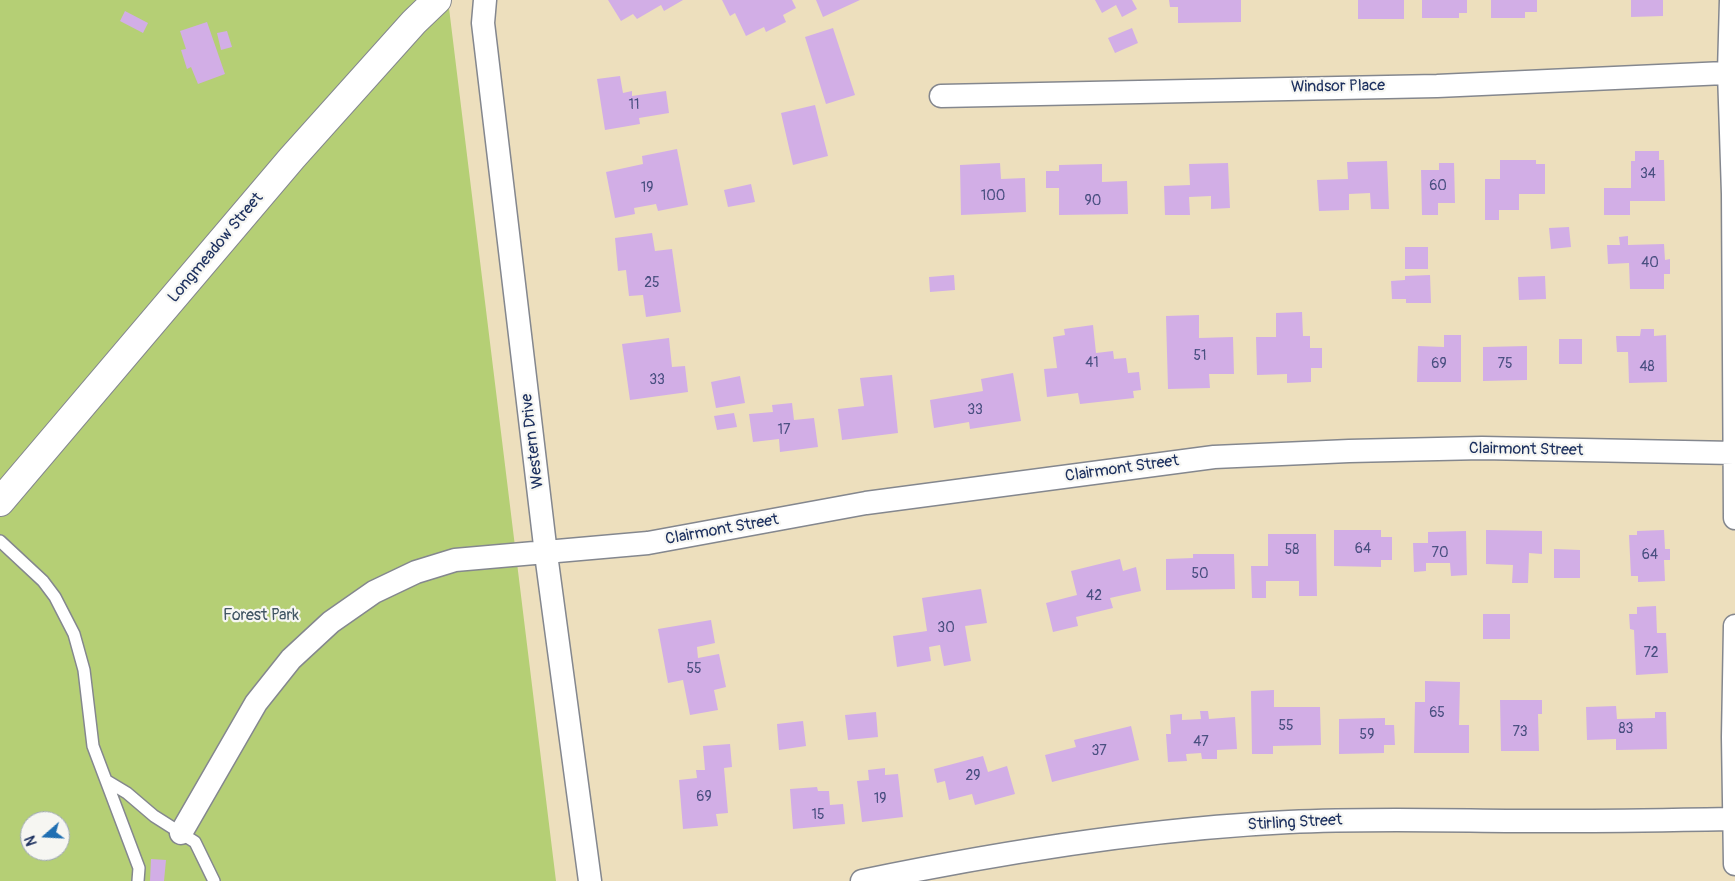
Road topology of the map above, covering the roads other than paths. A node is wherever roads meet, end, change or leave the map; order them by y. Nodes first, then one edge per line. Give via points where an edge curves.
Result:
1 (437, 0) edge
2 (485, 0) edge
3 (1731, 0) edge
4 (1732, 71) edge
5 (941, 96) dead end
6 (1734, 453) edge
7 (0, 502) edge
8 (1735, 518) edge
9 (0, 540) edge
10 (546, 554) junction
11 (1735, 626) edge
12 (107, 781) junction
13 (1734, 819) junction
14 (181, 833) junction
15 (1735, 864) edge
16 (138, 881) edge
17 (214, 881) edge
18 (590, 881) edge
19 (862, 881) edge

1 - 7 main road, Longmeadow Street via 292,158
2 - 10 street, Western Drive via 483,22
3 - 4 street
4 - 5 street, Windsor Place via 1436,86
4 - 6 street
6 - 8 street
6 - 10 street, Clairmont Street via 1482,448 1214,456 866,503 648,543
9 - 12 lane via 43,581 65,614 80,652 93,746
10 - 14 street, Clairmont Street via 455,560 416,572 374,592 331,622 291,659 256,703
10 - 18 street, Western Drive
11 - 13 street
12 - 14 lane
12 - 16 lane via 139,868
13 - 15 street
13 - 19 street, Stirling Street via 1374,819 1256,824 1155,832
14 - 17 lane via 195,842

